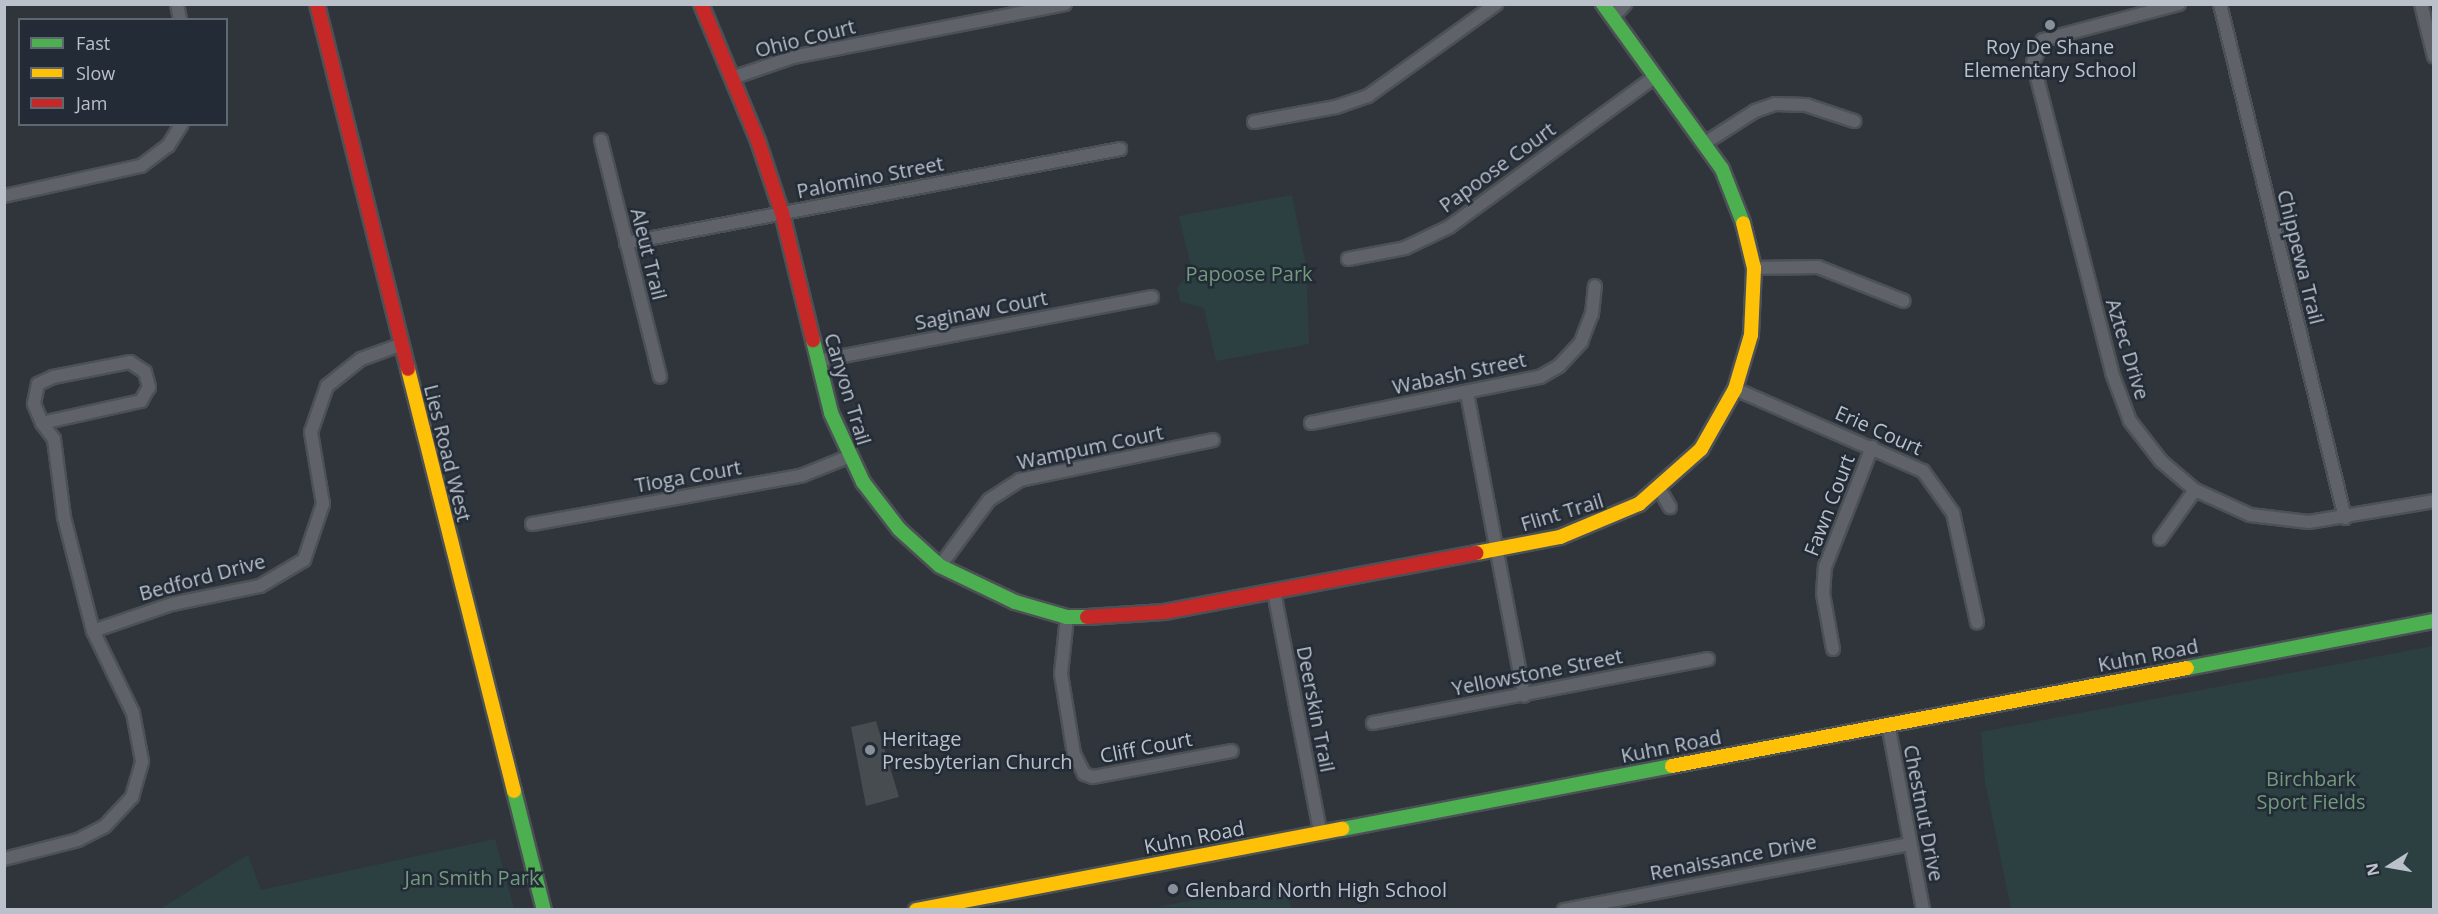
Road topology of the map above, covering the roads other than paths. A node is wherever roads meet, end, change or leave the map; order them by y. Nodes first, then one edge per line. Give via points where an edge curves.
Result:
1 (317, 4) edge
2 (701, 4) edge
3 (1065, 4) edge
4 (1497, 4) edge
5 (1603, 4) edge
6 (1625, 4) edge
7 (2179, 4) edge
8 (2220, 4) edge
9 (2421, 4) edge
10 (1612, 17) junction
11 (2433, 56) edge
12 (1656, 76) junction
13 (732, 78) junction
14 (1854, 121) dead end
15 (1254, 122) dead end
16 (181, 126) edge
17 (601, 140) dead end
18 (1706, 143) junction
19 (1120, 149) dead end
20 (4, 196) edge
21 (782, 213) junction
22 (626, 243) junction
23 (1347, 259) dead end
24 (1754, 268) junction
25 (1595, 286) dead end
26 (1152, 297) dead end
27 (1904, 301) dead end
28 (400, 345) junction
29 (817, 361) junction
30 (660, 377) dead end
31 (1735, 389) junction
32 (1467, 393) junction
33 (42, 423) junction
34 (1311, 423) dead end
35 (1213, 440) dead end
36 (1872, 447) junction
37 (848, 457) junction
38 (1660, 490) junction
39 (2195, 490) junction
40 (2433, 501) edge
41 (1670, 507) dead end
42 (2345, 518) junction
43 (532, 524) dead end
44 (2160, 539) dead end
45 (1497, 549) junction
46 (940, 566) junction
47 (1274, 592) junction
48 (1067, 617) junction
49 (2433, 621) edge
50 (1977, 622) dead end
51 (93, 631) junction
52 (1833, 649) dead end
53 (1708, 659) dead end
54 (1524, 696) junction
55 (1373, 723) dead end
56 (1888, 724) junction
57 (1232, 751) dead end
58 (1320, 832) junction
59 (1910, 843) junction
60 (4, 859) edge
61 (544, 909) edge
62 (916, 909) edge
63 (1567, 909) edge
64 (1923, 909) edge

1 - 28 street, Lies Road West
2 - 13 street, Canyon Trail
3 - 13 street, Ohio Court via 793,57
4 - 15 street via 1368,96 1336,107
5 - 10 street, Flint Trail
6 - 10 street
7 - 39 street, Aztec Drive via 2043,40 2033,62 2118,394 2145,442
8 - 42 street, Chippewa Trail
9 - 11 street
10 - 12 street, Flint Trail
12 - 18 street, Flint Trail
12 - 23 street, Papoose Court via 1449,227 1406,248
13 - 21 street, Canyon Trail
14 - 18 street via 1806,105 1775,104 1747,115
16 - 20 street via 168,146 141,166
17 - 22 street, Aleut Trail
18 - 24 street, Flint Trail via 1737,199
19 - 21 street, Palomino Street
21 - 22 street, Palomino Street
21 - 29 street, Canyon Trail
22 - 30 street, Aleut Trail
24 - 27 street via 1818,267
24 - 31 street, Flint Trail via 1751,335
25 - 32 street, Wabash Street via 1588,329 1559,366 1521,383
26 - 29 street, Saginaw Court
28 - 51 street, Bedford Drive via 361,359 327,386 311,432 323,504 304,560 267,584 172,604
28 - 61 street, Lies Road West
29 - 37 street, Canyon Trail
31 - 36 street, Erie Court
31 - 38 street, Flint Trail via 1701,449
32 - 34 street, Wabash Street
32 - 45 street
33 - 33 street via 34,405 38,384 129,362 145,372 149,387 141,401
33 - 51 street via 54,439 64,517
35 - 46 street, Wampum Court via 1020,480 989,500
36 - 50 street, Erie Court via 1923,471 1943,494 1960,532
36 - 52 street, Fawn Court via 1825,567 1823,594
37 - 43 street, Tioga Court via 803,475
37 - 46 street, Canyon Trail via 881,507
38 - 41 street
38 - 45 street, Flint Trail via 1600,524
39 - 42 street, Aztec Drive via 2275,520
39 - 44 street
40 - 42 street, Aztec Drive
45 - 47 street, Flint Trail
45 - 54 street
46 - 48 street, Canyon Trail via 991,592
47 - 48 street, Canyon Trail via 1139,616
47 - 58 street, Deerskin Trail
48 - 57 street, Cliff Court via 1060,674 1080,777
49 - 56 street, Kuhn Road
51 - 60 street via 141,737 142,761 132,797 92,834
53 - 54 street, Yellowstone Street
54 - 55 street, Yellowstone Street
56 - 58 street, Kuhn Road
56 - 59 street, Chestnut Drive
58 - 62 street, Kuhn Road
59 - 63 street, Renaissance Drive
59 - 64 street, Chestnut Drive

